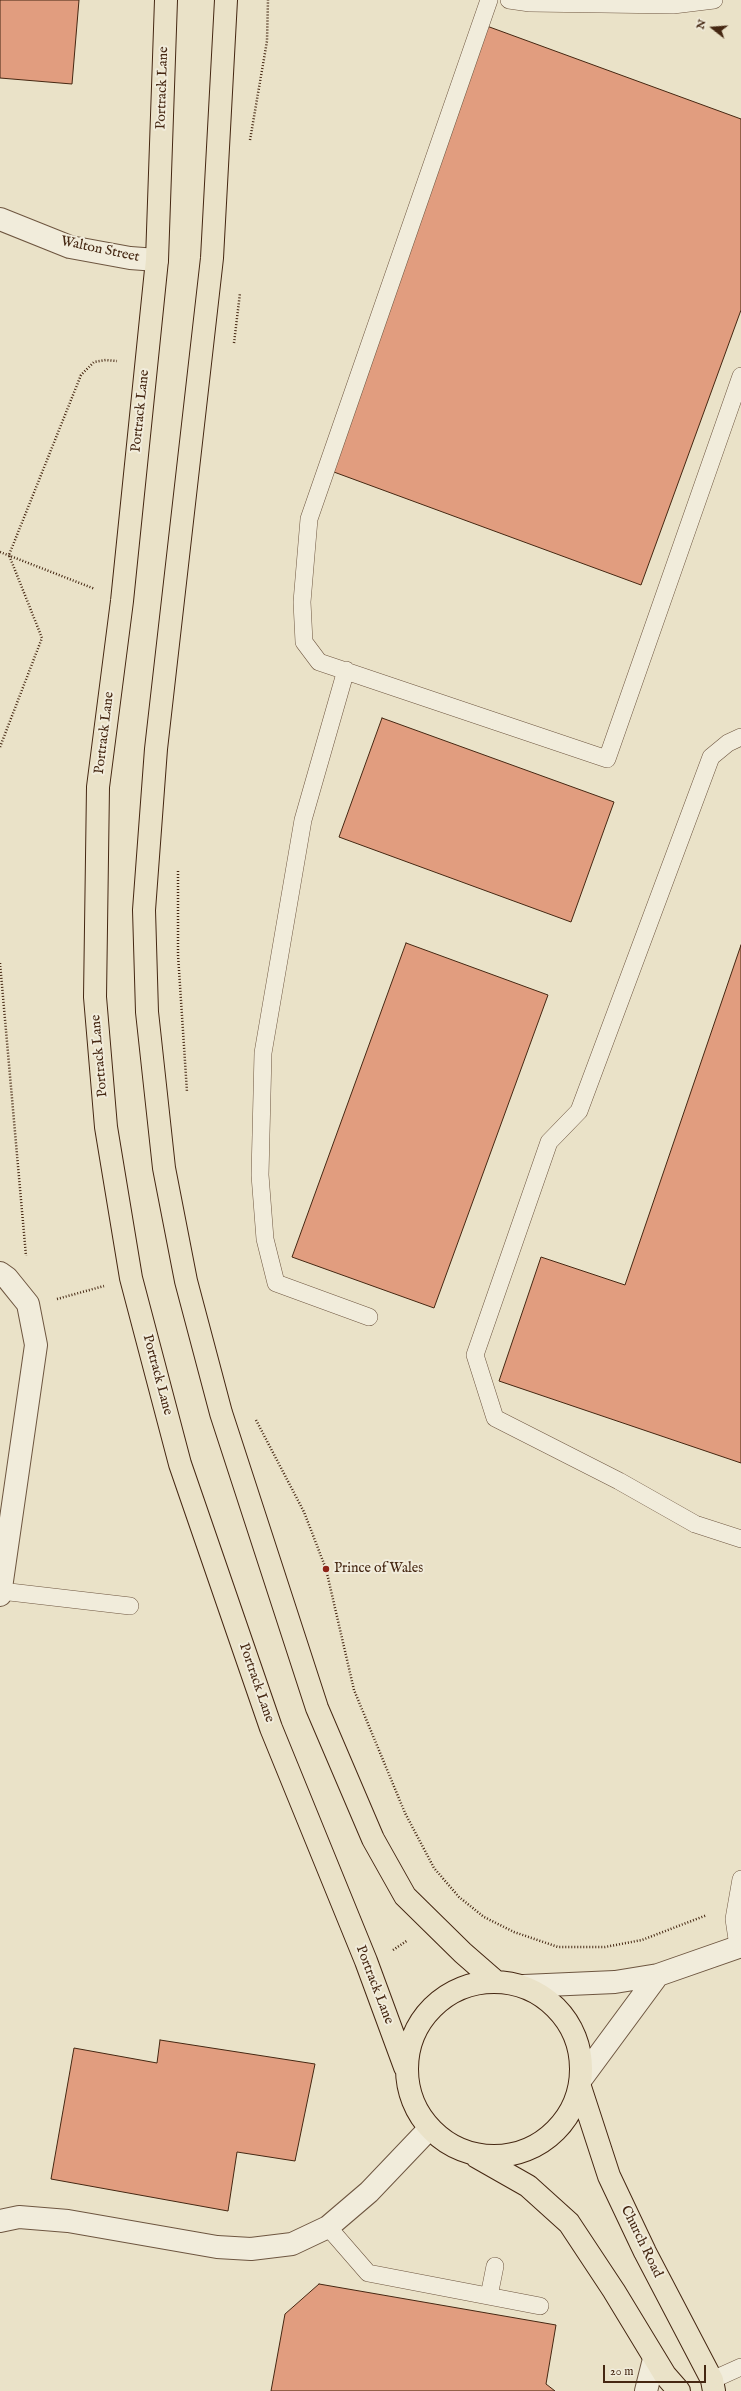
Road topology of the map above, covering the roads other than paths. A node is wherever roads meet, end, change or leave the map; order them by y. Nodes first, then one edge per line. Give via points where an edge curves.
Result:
1 (166, 0) edge
2 (226, 0) edge
3 (489, 0) edge
4 (509, 0) edge
5 (714, 0) edge
6 (0, 219) edge
7 (157, 260) junction
8 (741, 376) edge
9 (346, 670) junction
10 (741, 737) edge
11 (0, 1273) edge
12 (369, 1317) dead end
13 (741, 1539) edge
14 (0, 1593) edge
15 (130, 1606) dead end
16 (741, 1878) edge
17 (740, 1946) edge
18 (658, 1975) junction
19 (494, 1980) junction
20 (524, 1986) junction
21 (405, 2067) junction
22 (581, 2082) junction
23 (430, 2129) junction
24 (473, 2155) junction
25 (0, 2221) edge
26 (328, 2227) junction
27 (495, 2266) dead end
28 (489, 2296) junction
29 (540, 2306) dead end
30 (654, 2359) junction
31 (741, 2367) edge
32 (713, 2385) edge
33 (646, 2391) edge
34 (679, 2391) edge

1 - 7 main road, Portrack Lane
2 - 19 main road via 212,258 156,749 144,910 146,1012 164,1168 186,1281 221,1413 318,1708 373,1839 404,1896
3 - 9 lane via 309,519 302,602 304,642 320,662
4 - 5 lane via 530,3 673,5
6 - 7 street, Walton Street via 70,246 130,258
7 - 21 main road, Portrack Lane via 122,601 98,787 95,997 106,1127 131,1278 180,1464 271,1728 366,1961
8 - 9 lane via 607,759
9 - 12 lane via 303,820 264,1045 260,1175 265,1239 276,1282
10 - 13 lane via 728,743 711,757 579,1110 549,1142 475,1355 496,1418 620,1480 695,1524
11 - 14 street via 28,1304 36,1345
14 - 15 lane
16 - 17 lane via 734,1919
17 - 18 street
18 - 20 street via 615,1982
18 - 22 street
19 - 20 main road
19 - 21 main road via 458,1988 430,2008 412,2036
20 - 22 main road via 551,2002 572,2027 581,2056
21 - 23 main road via 411,2100
22 - 24 main road via 565,2122 538,2146 506,2157
22 - 32 main road, Church Road via 609,2176
23 - 24 main road via 449,2145
23 - 26 street via 369,2192
24 - 30 main road via 528,2186 569,2223 614,2291
25 - 26 street via 19,2217 68,2221 217,2247 251,2250 292,2244
26 - 28 lane via 368,2274
27 - 28 lane
28 - 29 lane
30 - 33 street
30 - 34 main road
31 - 32 lane

